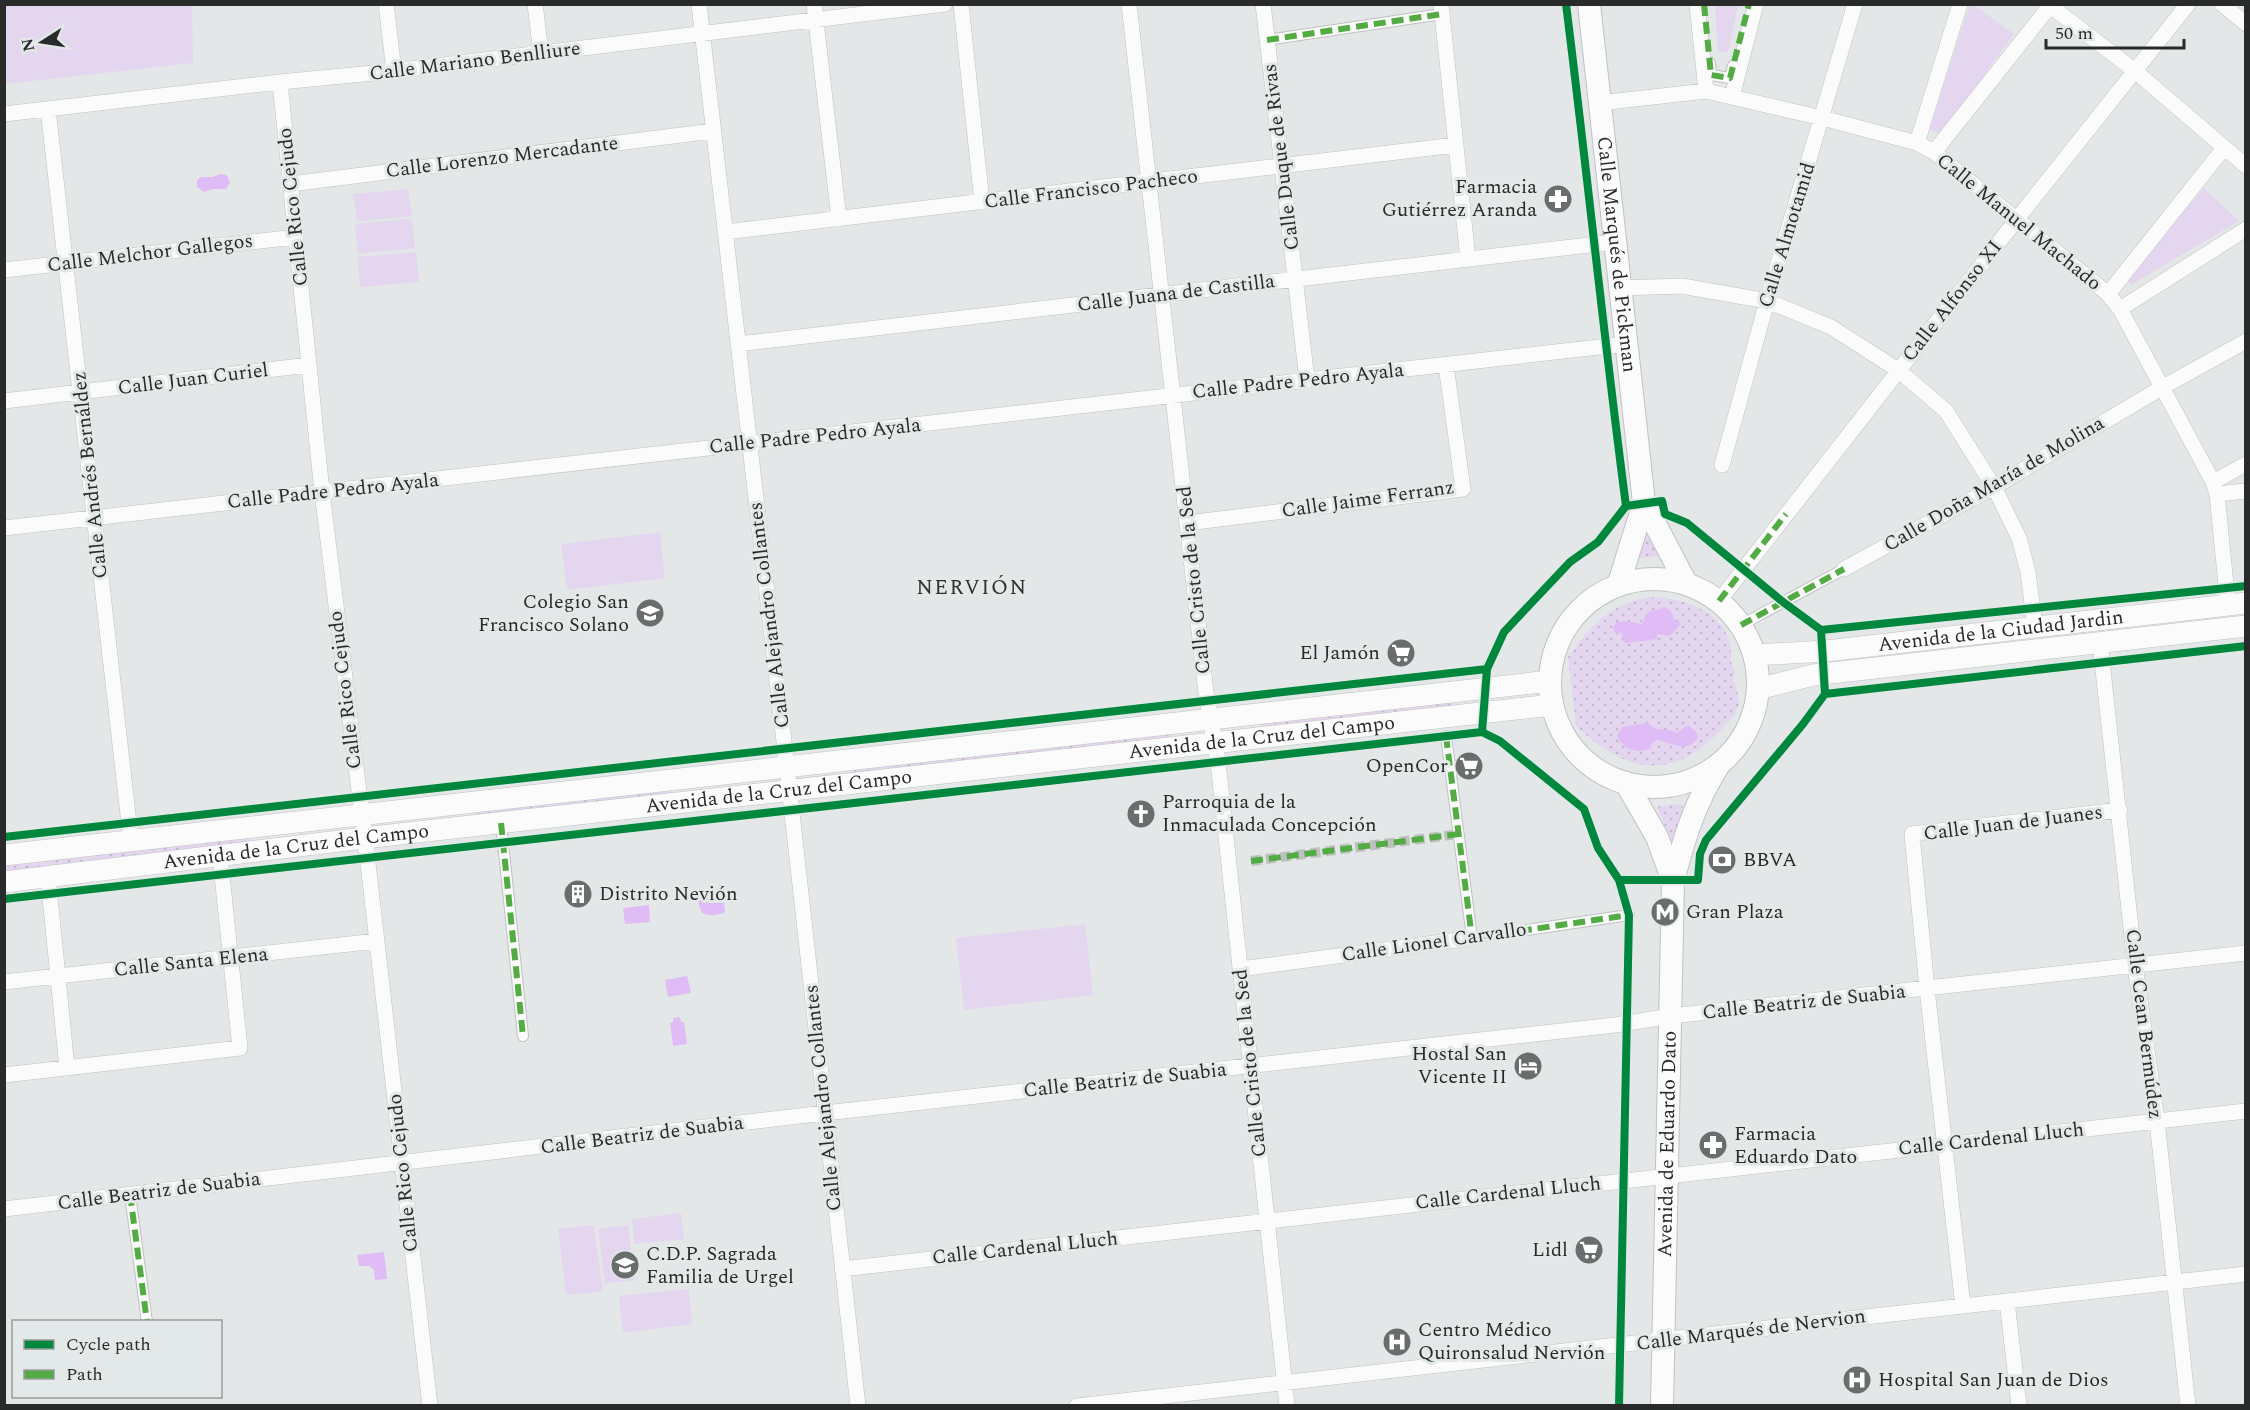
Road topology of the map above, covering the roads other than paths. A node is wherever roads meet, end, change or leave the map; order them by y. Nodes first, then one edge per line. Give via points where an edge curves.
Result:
1 (386, 4) edge
2 (535, 4) edge
3 (699, 4) edge
4 (945, 4) edge
5 (961, 4) edge
6 (1129, 4) edge
7 (1263, 4) edge
8 (1588, 4) edge
9 (1697, 4) edge
10 (1704, 4) edge
11 (1749, 4) edge
12 (1756, 4) edge
13 (1855, 4) edge
14 (1960, 4) edge
15 (2188, 4) edge
16 (2222, 4) edge
17 (2049, 5) edge
18 (1441, 9) edge
19 (815, 12) edge
20 (2246, 24) edge
21 (702, 33) junction
22 (1267, 40) junction
23 (541, 54) junction
24 (394, 71) junction
25 (2135, 71) junction
26 (280, 82) junction
27 (1706, 91) junction
28 (1732, 97) junction
29 (1599, 103) junction
30 (48, 109) junction
31 (4, 114) edge
32 (1822, 118) junction
33 (713, 131) junction
34 (1917, 143) junction
35 (1456, 145) junction
36 (2224, 147) junction
37 (1934, 153) junction
38 (1282, 166) junction
39 (2246, 166) edge
40 (1149, 182) junction
41 (290, 184) junction
42 (982, 202) junction
43 (839, 219) junction
44 (2017, 219) junction
45 (2246, 229) edge
46 (725, 232) junction
47 (296, 237) junction
48 (1615, 242) junction
49 (1468, 259) junction
50 (66, 263) junction
51 (4, 270) edge
52 (1295, 279) junction
53 (1620, 288) junction
54 (2108, 294) junction
55 (1162, 295) junction
56 (1767, 301) junction
57 (2120, 309) junction
58 (2246, 341) edge
59 (738, 344) junction
60 (1626, 344) junction
61 (1446, 364) junction
62 (309, 365) junction
63 (1898, 370) junction
64 (1307, 380) junction
65 (2163, 387) junction
66 (81, 392) junction
67 (1173, 396) junction
68 (4, 401) edge
69 (749, 444) junction
70 (2246, 464) edge
71 (1722, 465) dead end
72 (1994, 487) junction
73 (2215, 488) junction
74 (2246, 491) edge
75 (322, 492) junction
76 (1644, 503) junction
77 (95, 518) junction
78 (1187, 523) junction
79 (4, 528) edge
80 (1844, 569) joint
81 (1686, 583) junction
82 (1619, 584) junction
83 (1719, 601) junction
84 (2237, 604) edge
85 (1741, 625) junction
86 (2246, 626) edge
87 (2035, 627) junction
88 (2100, 642) junction
89 (1754, 655) junction
90 (1550, 681) junction
91 (1758, 690) junction
92 (1552, 705) junction
93 (1211, 720) junction
94 (1446, 736) dead end
95 (1215, 744) junction
96 (1719, 764) junction
97 (787, 768) junction
98 (1626, 783) junction
99 (789, 791) junction
100 (2120, 810) junction
101 (361, 816) junction
102 (501, 823) junction
103 (364, 838) junction
104 (131, 841) junction
105 (4, 855) edge
106 (220, 856) junction
107 (48, 877) junction
108 (1673, 881) junction
109 (4, 882) edge
110 (1629, 915) dead end
111 (1472, 938) junction
112 (377, 941) junction
113 (2246, 953) edge
114 (231, 957) junction
115 (2135, 965) junction
116 (1240, 969) junction
117 (58, 977) junction
118 (4, 982) edge
119 (1927, 989) junction
120 (1671, 1016) junction
121 (523, 1036) dead end
122 (1250, 1066) junction
123 (67, 1068) junction
124 (4, 1075) edge
125 (2246, 1111) edge
126 (825, 1113) junction
127 (2157, 1121) junction
128 (1945, 1144) junction
129 (402, 1163) junction
130 (1668, 1176) junction
131 (130, 1194) junction
132 (4, 1209) edge
133 (1267, 1221) junction
134 (842, 1269) junction
135 (2246, 1274) edge
136 (2174, 1282) junction
137 (2007, 1301) junction
138 (1963, 1305) junction
139 (147, 1320) edge
140 (1663, 1340) junction
141 (1284, 1382) junction
142 (430, 1406) edge
143 (858, 1406) edge
144 (1077, 1406) edge
145 (1287, 1406) edge
146 (1662, 1406) edge
147 (2019, 1406) edge
148 (2188, 1406) edge

1 - 24 street
2 - 23 street
3 - 21 street, Calle Alejandro Collantes
4 - 19 street, Calle Mariano Benlliure
5 - 42 street
6 - 40 street, Calle Cristo de la Sed
7 - 22 street, Calle Duque de Rivas
8 - 29 main road, Calle Marqués de Pickman
9 - 27 street
10 - 11 street via 1711,75 1730,78
12 - 28 street
13 - 32 street, Calle Almotamid
14 - 34 street
15 - 25 street, Calle Alfonso XI
16 - 20 street
17 - 25 street
17 - 37 street
18 - 22 street
18 - 35 street
19 - 21 street, Calle Mariano Benlliure
19 - 43 street
21 - 23 street, Calle Mariano Benlliure
21 - 33 street, Calle Alejandro Collantes
22 - 38 street, Calle Duque de Rivas
23 - 24 street, Calle Mariano Benlliure
24 - 26 street, Calle Mariano Benlliure
25 - 36 street
25 - 44 street, Calle Alfonso XI
26 - 30 street, Calle Mariano Benlliure
26 - 41 street, Calle Rico Cejudo
27 - 28 street, Calle Manuel Machado
27 - 29 street, Calle Manuel Machado
28 - 32 street, Calle Manuel Machado
29 - 48 main road, Calle Marqués de Pickman
30 - 31 street, Calle Mariano Benlliure
30 - 50 street, Calle Andrés Bernáldez
32 - 34 street, Calle Manuel Machado
32 - 56 street, Calle Almotamid
33 - 41 street, Calle Lorenzo Mercadante
33 - 46 street, Calle Alejandro Collantes
34 - 37 street, Calle Manuel Machado
35 - 38 street, Calle Francisco Pacheco
35 - 49 street
36 - 39 street
36 - 54 street
37 - 44 street, Calle Manuel Machado
38 - 40 street, Calle Francisco Pacheco
38 - 52 street, Calle Duque de Rivas
40 - 42 street, Calle Francisco Pacheco
40 - 55 street, Calle Cristo de la Sed
41 - 47 street, Calle Rico Cejudo
42 - 43 street, Calle Francisco Pacheco
43 - 46 street, Calle Francisco Pacheco
44 - 54 street, Calle Manuel Machado
44 - 63 street, Calle Alfonso XI
45 - 57 street
46 - 59 street, Calle Alejandro Collantes
47 - 50 street, Calle Melchor Gallegos
47 - 62 street, Calle Rico Cejudo
48 - 49 street, Calle Juana de Castilla
48 - 53 main road, Calle Marqués de Pickman
49 - 52 street, Calle Juana de Castilla
50 - 51 street, Calle Melchor Gallegos
50 - 66 street, Calle Andrés Bernáldez
52 - 55 street, Calle Juana de Castilla
52 - 64 street, Calle Duque de Rivas
53 - 56 street via 1682,286
53 - 60 main road, Calle Marqués de Pickman
54 - 57 street, Calle Manuel Machado
55 - 59 street, Calle Juana de Castilla
55 - 67 street, Calle Cristo de la Sed
56 - 63 street via 1831,327
56 - 71 street, Calle Almotamid
57 - 65 street, Calle Manuel Machado
58 - 65 street, Calle Doña María de Molina
59 - 69 street, Calle Alejandro Collantes
60 - 61 street, Calle Padre Pedro Ayala
60 - 76 main road, Calle Marqués de Pickman
61 - 64 street, Calle Padre Pedro Ayala
61 - 78 street, Calle Jaime Ferranz via 1463,489
62 - 66 street, Calle Juan Curiel
62 - 75 street, Calle Rico Cejudo
63 - 72 street via 1946,411
63 - 83 street, Calle Alfonso XI
64 - 67 street, Calle Padre Pedro Ayala
65 - 72 street, Calle Doña María de Molina
65 - 73 street, Calle Manuel Machado
66 - 68 street, Calle Juan Curiel
66 - 77 street, Calle Andrés Bernáldez
67 - 69 street, Calle Padre Pedro Ayala
67 - 78 street, Calle Cristo de la Sed
69 - 75 street, Calle Padre Pedro Ayala
69 - 97 street, Calle Alejandro Collantes
70 - 73 street
72 - 80 street, Calle Doña María de Molina
72 - 87 street via 2019,538
73 - 74 street
73 - 84 street, Calle Manuel Machado
75 - 77 street, Calle Padre Pedro Ayala
75 - 101 street, Calle Rico Cejudo
76 - 81 main road
76 - 82 main road
77 - 79 street, Calle Padre Pedro Ayala
77 - 104 street, Calle Andrés Bernáldez
78 - 93 street, Calle Cristo de la Sed
80 - 85 street, Calle Doña María de Molina
81 - 82 main road via 1652,578
81 - 83 main road
82 - 90 main road via 1581,607 1560,636
83 - 85 main road
84 - 87 main road, Avenida de la Ciudad Jardin
85 - 89 main road
86 - 88 main road, Avenida de la Ciudad Jardin
87 - 89 main road, Avenida de la Ciudad Jardin
88 - 91 main road, Avenida de la Ciudad Jardin via 1813,675
88 - 100 street, Calle Cean Bermúdez
89 - 91 main road
90 - 92 main road
90 - 93 main road, Avenida de la Cruz del Campo
91 - 96 main road via 1747,729
92 - 95 main road, Avenida de la Cruz del Campo
92 - 98 main road via 1561,730 1576,753 1596,770
93 - 95 street, Calle Cristo de la Sed
93 - 97 main road, Avenida de la Cruz del Campo
94 - 111 street
95 - 99 main road, Avenida de la Cruz del Campo
95 - 116 street, Calle Cristo de la Sed
96 - 98 main road via 1703,775 1675,784 1646,787
96 - 108 main road via 1686,830
97 - 99 street, Calle Alejandro Collantes
97 - 101 main road, Avenida de la Cruz del Campo
98 - 108 main road via 1657,837
99 - 102 main road, Avenida de la Cruz del Campo
99 - 126 street, Calle Alejandro Collantes
100 - 115 street, Calle Cean Bermúdez
100 - 119 street, Calle Juan de Juanes via 1912,834
101 - 103 street, Calle Rico Cejudo
101 - 104 main road, Avenida de la Cruz del Campo
102 - 103 main road, Avenida de la Cruz del Campo
102 - 121 street
103 - 106 main road, Avenida de la Cruz del Campo
103 - 112 street, Calle Rico Cejudo
104 - 105 main road, Avenida de la Cruz del Campo
106 - 107 main road, Avenida de la Cruz del Campo
106 - 114 street
107 - 109 main road, Avenida de la Cruz del Campo
107 - 117 street
108 - 120 main road, Avenida de Eduardo Dato
110 - 111 street, Calle Lionel Carvallo
111 - 116 street, Calle Lionel Carvallo
112 - 114 street, Calle Santa Elena
112 - 129 street, Calle Rico Cejudo
113 - 115 street, Calle Beatriz de Suabia
114 - 117 street, Calle Santa Elena
114 - 123 street via 240,1048
115 - 119 street, Calle Beatriz de Suabia
115 - 127 street, Calle Cean Bermúdez
116 - 122 street, Calle Cristo de la Sed
117 - 118 street, Calle Santa Elena
117 - 123 street
119 - 120 street, Calle Beatriz de Suabia
119 - 128 street, Calle Juan de Juanes
120 - 122 street, Calle Beatriz de Suabia
120 - 130 main road, Avenida de Eduardo Dato
122 - 126 street, Calle Beatriz de Suabia
122 - 133 street, Calle Cristo de la Sed
123 - 124 street
125 - 127 street, Calle Cardenal Lluch
126 - 129 street, Calle Beatriz de Suabia
126 - 134 street, Calle Alejandro Collantes
127 - 128 street, Calle Cardenal Lluch
127 - 136 street, Calle Cean Bermúdez
128 - 130 street, Calle Cardenal Lluch
128 - 138 street, Calle Juan de Juanes
129 - 131 street, Calle Beatriz de Suabia
129 - 142 street, Calle Rico Cejudo
130 - 133 street, Calle Cardenal Lluch
130 - 140 main road, Avenida de Eduardo Dato
131 - 132 street, Calle Beatriz de Suabia
131 - 139 street
133 - 134 street, Calle Cardenal Lluch
133 - 141 street, Calle Cristo de la Sed
134 - 143 street, Calle Alejandro Collantes
135 - 136 street, Calle Marqués de Nervion
136 - 137 street, Calle Marqués de Nervion
136 - 148 street, Calle Cean Bermúdez
137 - 138 street, Calle Marqués de Nervion
137 - 147 street
138 - 140 street, Calle Marqués de Nervion
140 - 141 street, Calle Marqués de Nervion
140 - 146 main road, Avenida de Eduardo Dato
141 - 144 street, Calle Marqués de Nervion
141 - 145 street, Calle Cristo de la Sed

